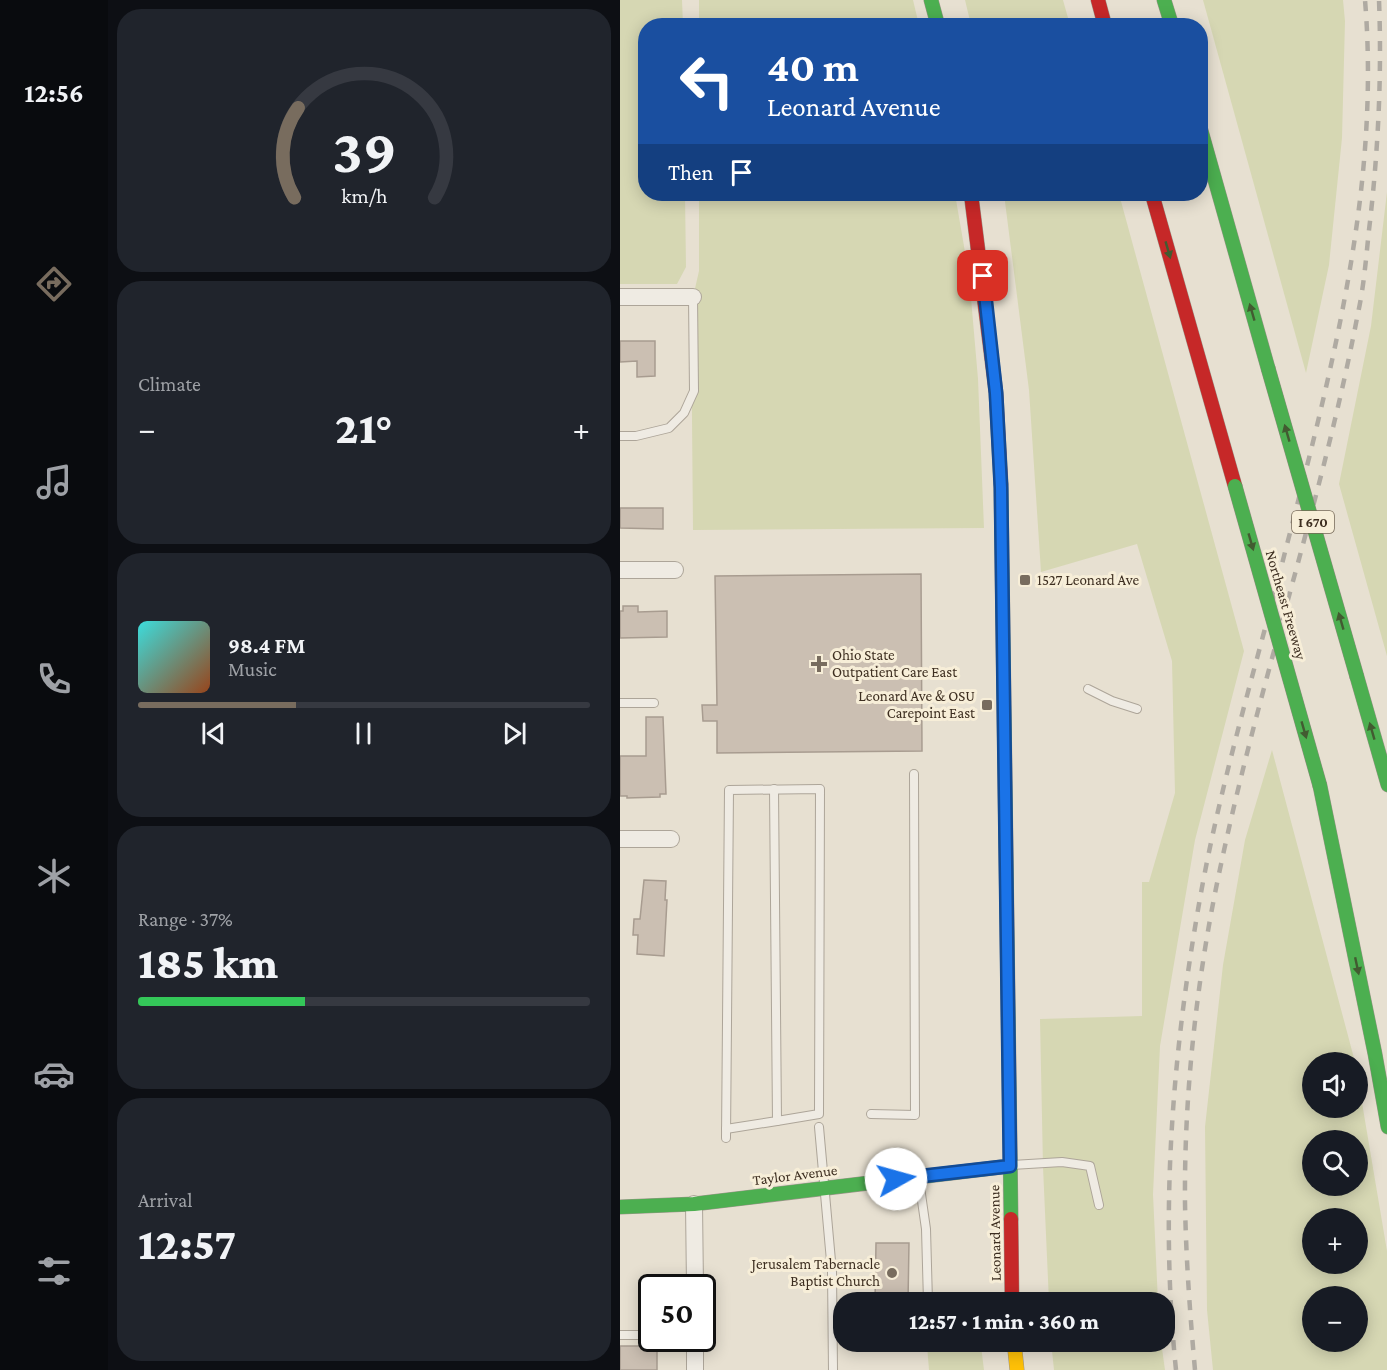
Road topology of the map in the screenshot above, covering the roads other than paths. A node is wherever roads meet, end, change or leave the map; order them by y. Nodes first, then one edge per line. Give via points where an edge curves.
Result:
1 (931, 0) edge
2 (1098, 0) edge
3 (1164, 0) edge
4 (936, 18) edge
5 (1103, 18) edge
6 (1170, 18) edge
7 (1208, 155) edge
8 (972, 201) edge
9 (1154, 201) edge
10 (620, 297) edge
11 (693, 297) joint
12 (620, 436) edge
13 (620, 570) edge
14 (675, 570) dead end
15 (1088, 689) dead end
16 (620, 703) edge
17 (654, 703) dead end
18 (1137, 709) dead end
19 (914, 774) dead end
20 (1388, 784) edge
21 (1320, 786) junction
22 (774, 789) junction
23 (620, 839) edge
24 (671, 839) dead end
25 (1372, 973) dead end
26 (871, 1114) dead end
27 (777, 1121) junction
28 (819, 1126) dead end
29 (1388, 1126) edge
30 (1010, 1166) junction
31 (919, 1177) junction
32 (825, 1188) junction
33 (694, 1204) junction
34 (1099, 1205) dead end
35 (620, 1207) edge
36 (695, 1274) edge
37 (928, 1292) edge
38 (1012, 1292) edge
39 (832, 1330) joint
40 (620, 1335) edge
41 (638, 1335) edge
42 (695, 1352) edge
43 (1015, 1352) edge
44 (695, 1370) edge
45 (833, 1370) edge
46 (1017, 1370) edge

1 - 4 main road
2 - 5 main road
3 - 6 main road
20 -> 7 main road, I 670, bridge
8 - 30 main road, Leonard Avenue via 996,393 1001,471
9 -> 21 main road, Northeast Freeway, bridge
10 - 11 street
11 - 12 lane via 694,391 684,413 669,428
13 - 14 street
15 - 18 lane
16 - 17 lane
19 - 26 lane via 915,1115
21 - 25 main road, Northeast Freeway
21 -> 29 main road
22 - 27 lane
22 - 27 lane via 820,789 819,1114
22 - 27 lane via 729,790 726,1134
23 - 24 street
28 - 32 lane
30 - 31 main road, Taylor Avenue
30 - 34 lane via 1062,1162 1090,1166
30 - 38 main road, Leonard Avenue
31 - 32 main road, Taylor Avenue
31 - 37 lane via 926,1229
32 - 33 main road, Taylor Avenue
32 - 39 lane
33 - 35 main road, Taylor Avenue
33 - 36 street
39 - 45 lane
40 - 41 lane
42 - 44 street
43 - 46 main road

